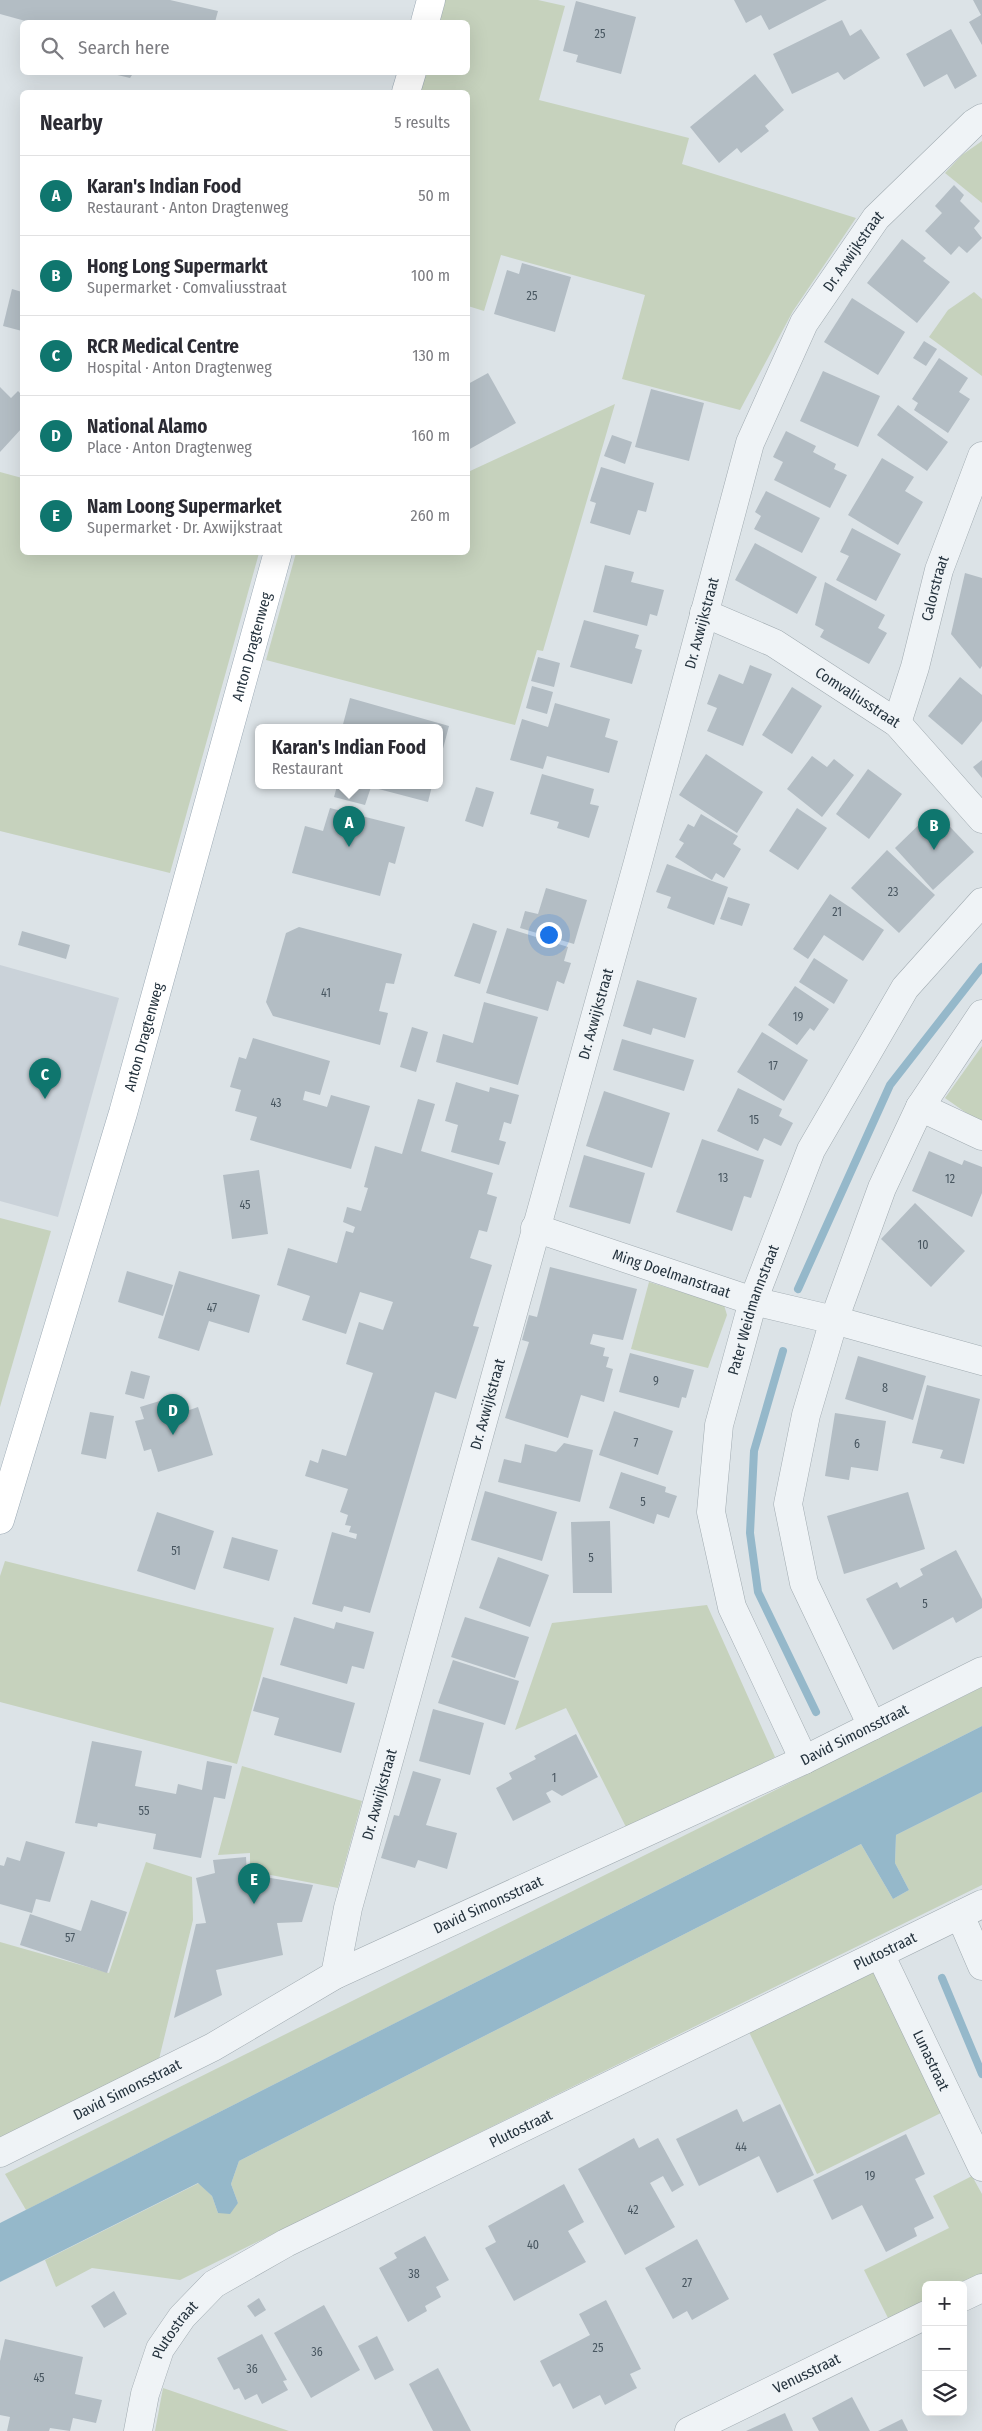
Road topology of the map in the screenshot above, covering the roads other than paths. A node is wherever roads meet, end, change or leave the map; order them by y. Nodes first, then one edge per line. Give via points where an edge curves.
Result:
1 (431, 0) edge
2 (426, 20) edge
3 (411, 75) edge
4 (407, 90) edge
5 (982, 118) edge
6 (982, 456) edge
7 (975, 501) edge
8 (277, 555) edge
9 (704, 613) junction
10 (897, 723) junction
11 (982, 819) edge
12 (982, 902) edge
13 (982, 1014) edge
14 (920, 1107) junction
15 (982, 1136) edge
16 (535, 1228) junction
17 (753, 1301) junction
18 (834, 1320) junction
19 (982, 1361) edge
20 (0, 1520) edge
21 (982, 1671) edge
22 (872, 1726) junction
23 (804, 1760) junction
24 (971, 1910) edge
25 (880, 1954) junction
26 (982, 1966) edge
27 (335, 1975) junction
28 (0, 2153) edge
29 (982, 2167) edge
30 (982, 2288) edge
31 (967, 2295) edge
32 (922, 2317) edge
33 (138, 2431) edge
34 (689, 2431) edge

1 - 2 main road
3 - 4 main road
5 - 9 street, Dr. Axwijkstraat via 876,218 804,323 750,443
6 - 7 street, Calorstraat
7 - 10 street, Calorstraat via 939,570
8 - 20 main road, Anton Dragtenweg via 123,1113
9 - 10 street, Comvaliusstraat via 774,643
9 - 16 street, Dr. Axwijkstraat via 641,852
10 - 11 street, Comvaliusstraat
12 - 17 street, Pater Weidmannstraat via 906,988 811,1150
13 - 14 street
14 - 15 street
14 - 18 street via 882,1188
16 - 17 street, Ming Doelmanstraat
16 - 27 street, Dr. Axwijkstraat via 348,1908
17 - 18 street, Ming Doelmanstraat
17 - 23 street, Pater Weidmannstraat via 718,1425 711,1512 732,1607
18 - 19 street, Ming Doelmanstraat
18 - 22 street via 806,1415 788,1504 804,1583
21 - 22 street, David Simonsstraat
22 - 23 street, David Simonsstraat
23 - 27 street, David Simonsstraat
24 - 25 street, Plutostraat
24 - 26 street
25 - 29 street, Lunastraat
25 - 33 street, Plutostraat via 286,2243 214,2284 182,2317 160,2349 145,2394
27 - 28 street, David Simonsstraat via 213,2047
30 - 31 street
32 - 34 street, Venusstraat

